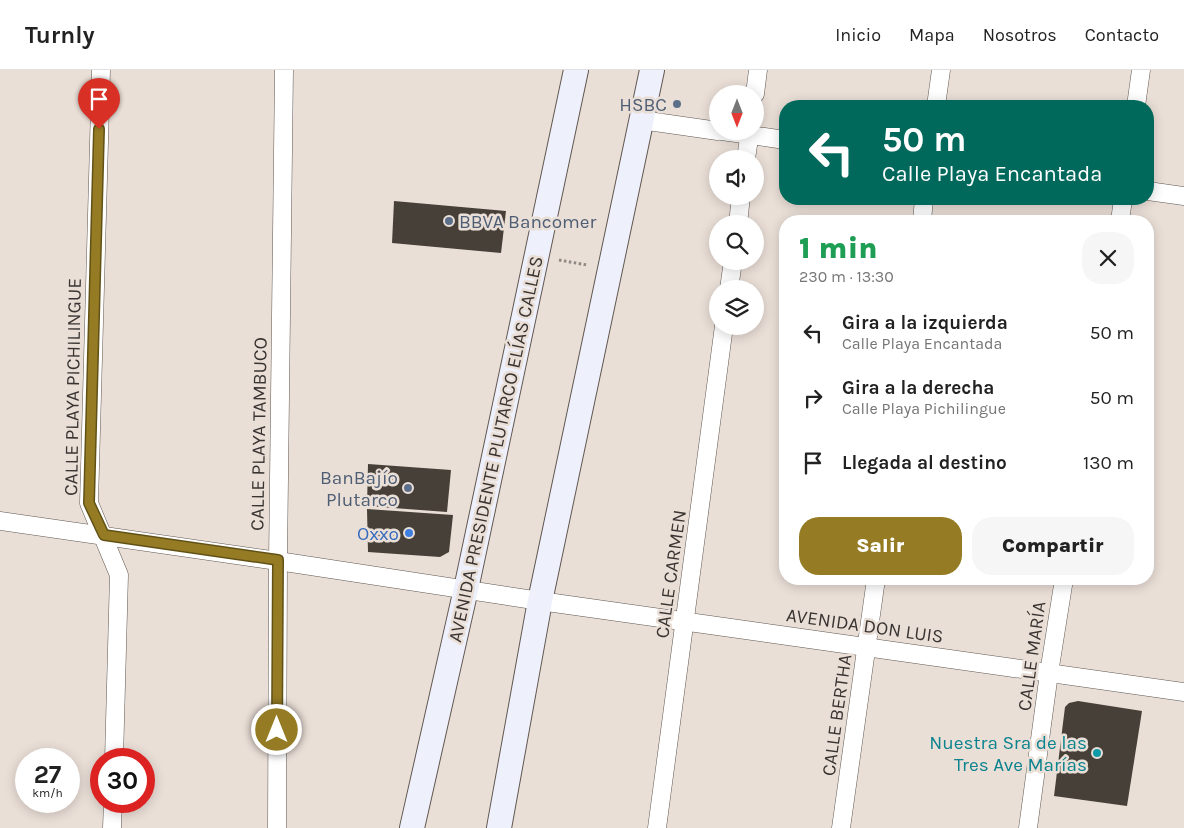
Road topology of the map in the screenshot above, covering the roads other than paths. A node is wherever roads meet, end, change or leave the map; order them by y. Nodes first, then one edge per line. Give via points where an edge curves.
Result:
1 (101, 70) edge
2 (284, 70) edge
3 (576, 70) edge
4 (652, 70) edge
5 (758, 70) edge
6 (941, 70) edge
7 (1141, 70) edge
8 (756, 85) edge
9 (937, 100) edge
10 (1137, 100) edge
11 (641, 120) junction
12 (709, 130) edge
13 (764, 136) edge
14 (779, 139) edge
15 (1154, 192) edge
16 (1184, 196) edge
17 (723, 335) edge
18 (0, 521) edge
19 (104, 535) junction
20 (278, 560) junction
21 (875, 585) edge
22 (1063, 585) edge
23 (466, 589) junction
24 (540, 601) junction
25 (685, 622) junction
26 (868, 646) junction
27 (1049, 672) junction
28 (1184, 692) edge
29 (114, 748) edge
30 (113, 813) edge
31 (112, 828) edge
32 (277, 828) edge
33 (412, 828) edge
34 (499, 828) edge
35 (657, 828) edge
36 (841, 828) edge
37 (1028, 828) edge

1 - 19 street, CALLE PLAYA PICHILINGUE via 89,503
2 - 20 street, CALLE PLAYA TAMBUCO
3 - 23 main road, AVENIDA PRESIDENTE PLUTARCO ELÍAS CALLES
4 - 11 main road
5 - 8 street
6 - 9 street
7 - 10 street
11 - 12 street
11 - 24 main road
13 - 14 street
15 - 16 street
17 - 25 street, CALLE CARMEN
18 - 19 street, AVENIDA DON LUIS
19 - 20 street, AVENIDA DON LUIS
19 - 29 street, CALLE PLAYA PICHILINGUE via 119,575
20 - 23 street, AVENIDA DON LUIS
20 - 32 street, CALLE PLAYA TAMBUCO
21 - 26 street, CALLE BERTHA
22 - 27 street, CALLE MARÍA
23 - 24 street, AVENIDA DON LUIS
23 - 33 main road, AVENIDA PRESIDENTE PLUTARCO ELÍAS CALLES
24 - 25 street, AVENIDA DON LUIS
24 - 34 main road
25 - 26 street, AVENIDA DON LUIS
25 - 35 street, CALLE CARMEN
26 - 27 street, AVENIDA DON LUIS
26 - 36 street, CALLE BERTHA
27 - 28 street, AVENIDA DON LUIS
27 - 37 street, CALLE MARÍA
30 - 31 street

